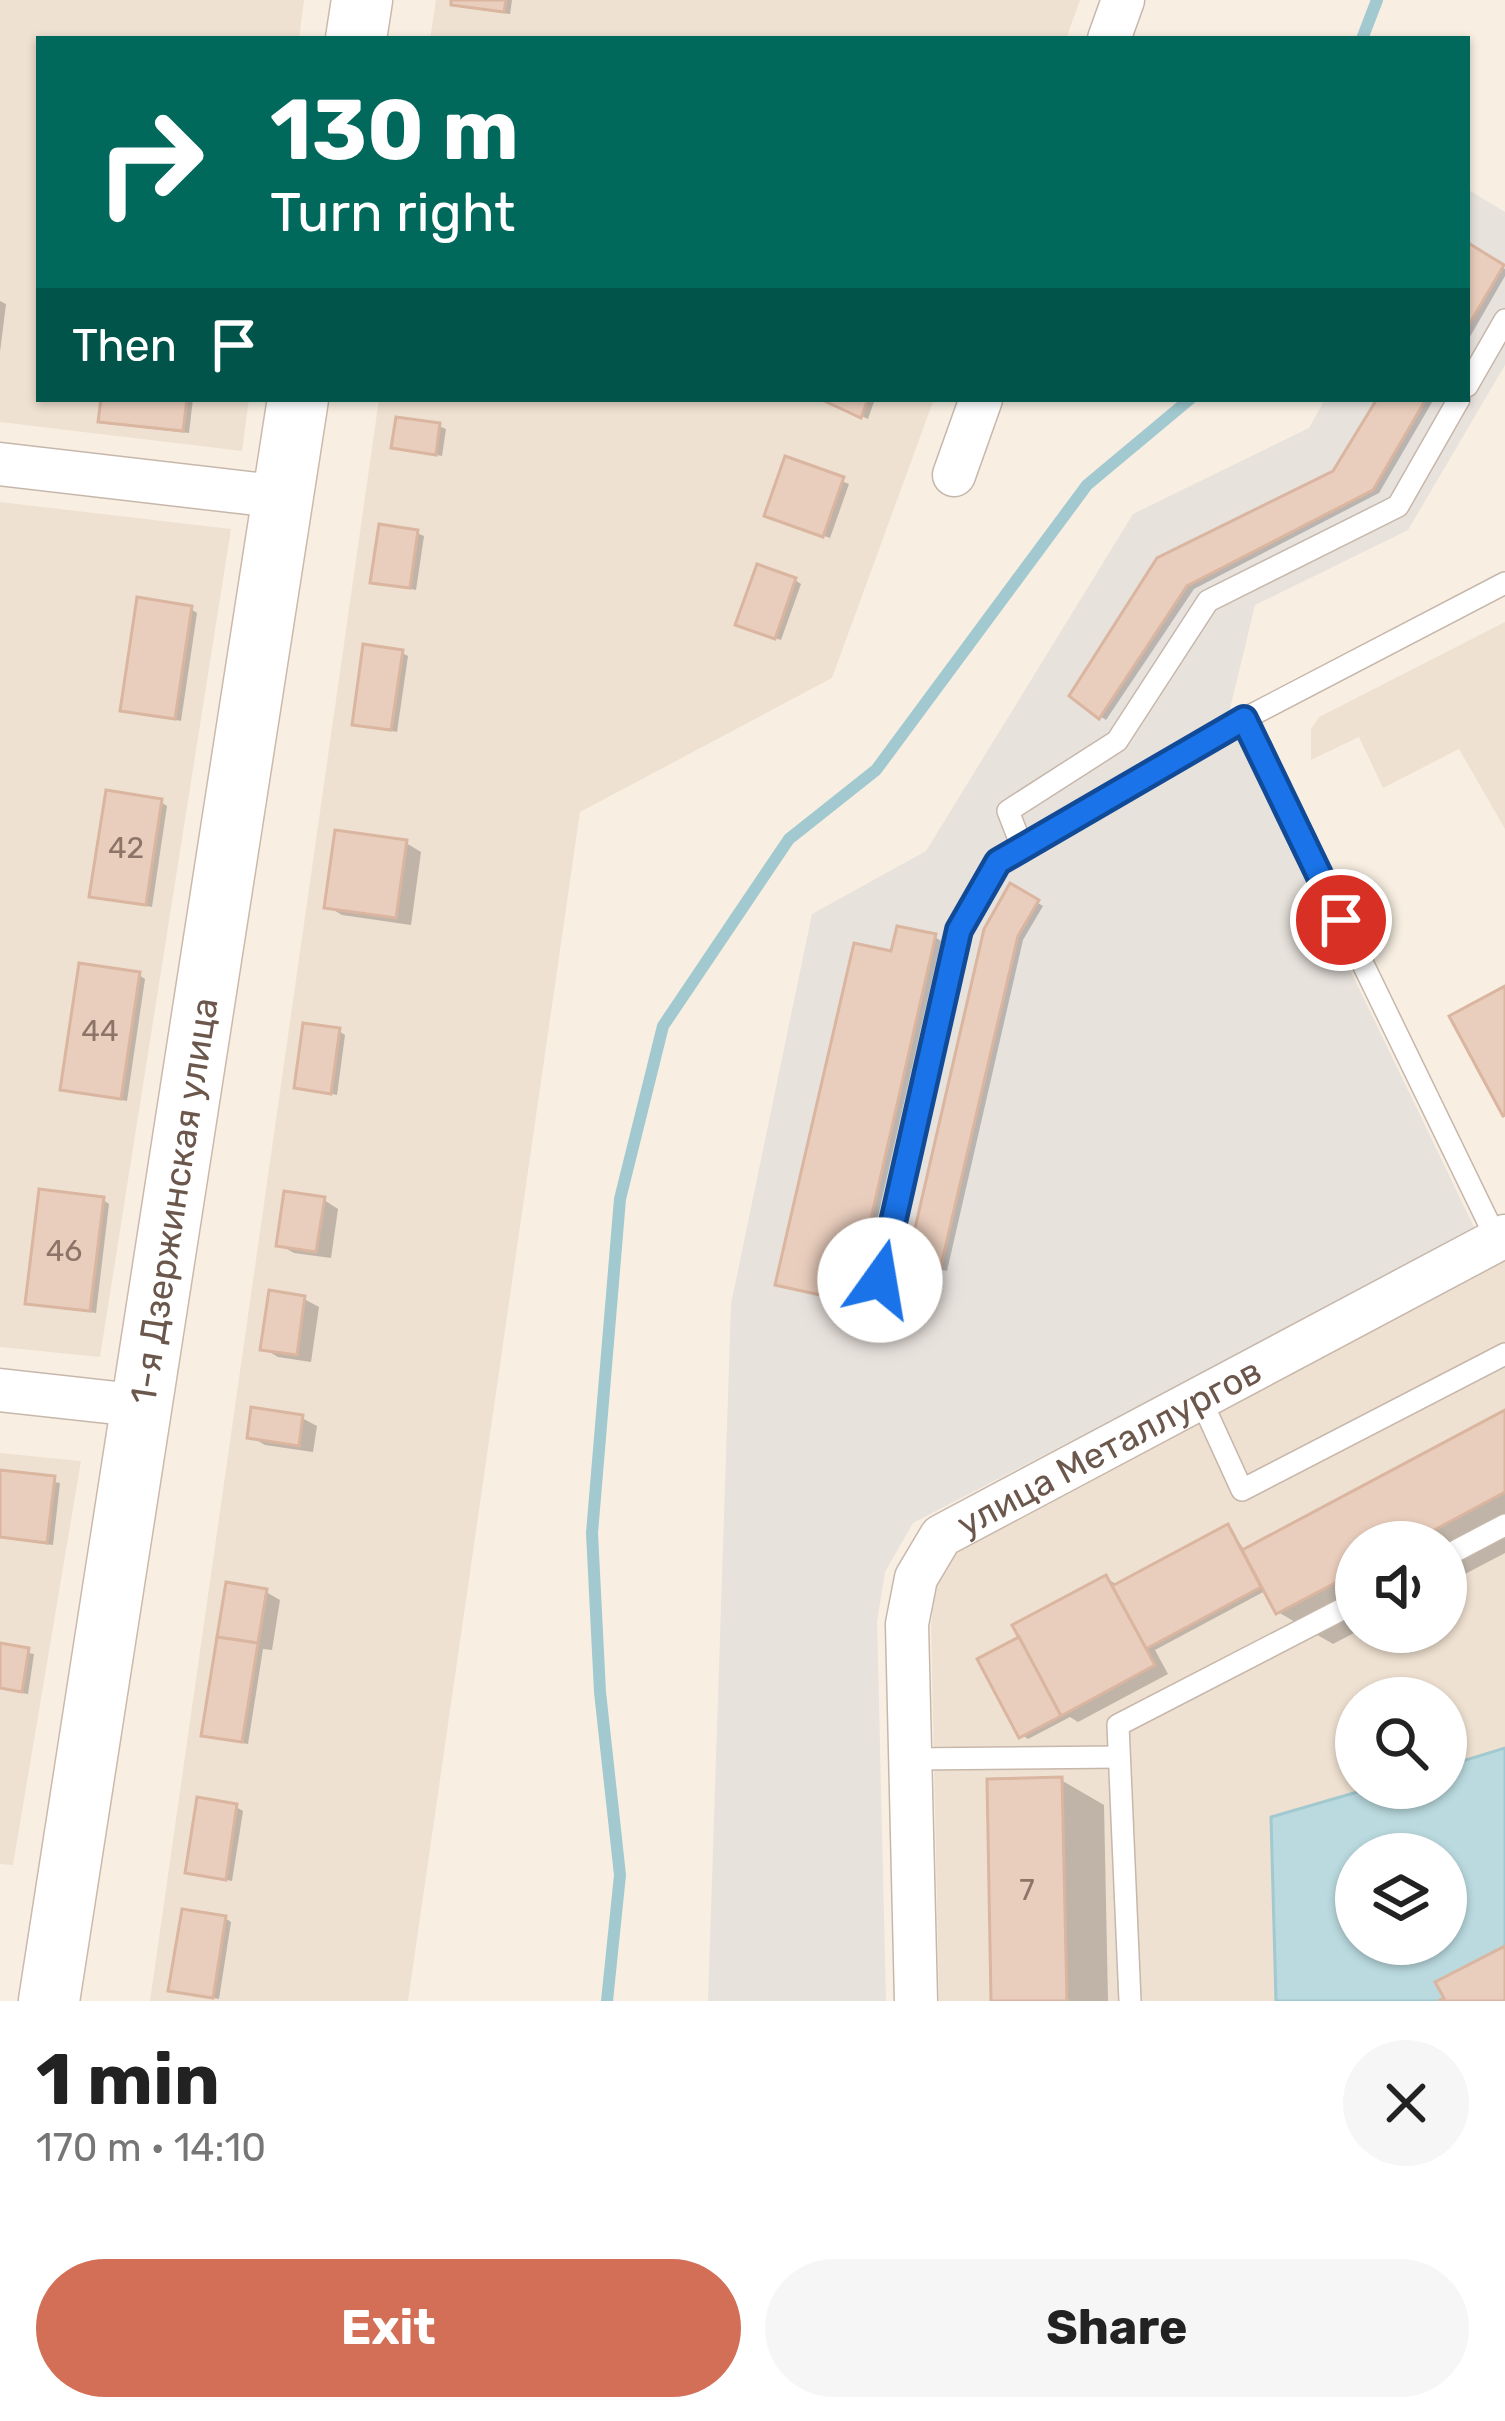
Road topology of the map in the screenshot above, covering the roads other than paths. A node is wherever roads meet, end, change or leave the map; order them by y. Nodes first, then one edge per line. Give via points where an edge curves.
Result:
1 (362, 0) edge
2 (1123, 0) edge
3 (356, 36) edge
4 (1110, 36) edge
5 (1505, 320) edge
6 (1470, 381) edge
7 (298, 402) edge
8 (980, 402) edge
9 (1457, 402) edge
10 (0, 464) edge
11 (954, 475) dead end
12 (282, 497) junction
13 (1505, 584) edge
14 (1244, 719) junction
15 (1022, 847) junction
16 (1501, 1238) edge
17 (880, 1280) dead end
18 (1505, 1354) edge
19 (0, 1390) edge
20 (1200, 1398) junction
21 (144, 1406) junction
22 (1505, 1525) edge
23 (1467, 1545) edge
24 (1335, 1613) edge
25 (1120, 1757) junction
26 (910, 1759) junction
27 (49, 2001) edge
28 (916, 2001) edge
29 (1130, 2001) edge

1 - 3 street
2 - 4 street
5 - 6 lane
7 - 12 street, 1-я Дзержинская улица
8 - 11 street
9 - 15 lane via 1398,506 1208,601 1118,741 1008,811
10 - 12 street
12 - 21 street, 1-я Дзержинская улица
13 - 14 lane
14 - 15 lane
14 - 16 lane
15 - 17 lane via 998,862 959,930
16 - 20 street, улица Металлургов
18 - 20 lane via 1242,1490
19 - 21 street
20 - 26 street, улица Металлургов via 941,1536 916,1578 908,1624
21 - 27 street, 1-я Дзержинская улица
22 - 23 lane
24 - 25 lane via 1118,1725
25 - 26 lane
25 - 29 lane
26 - 28 street, улица Металлургов

